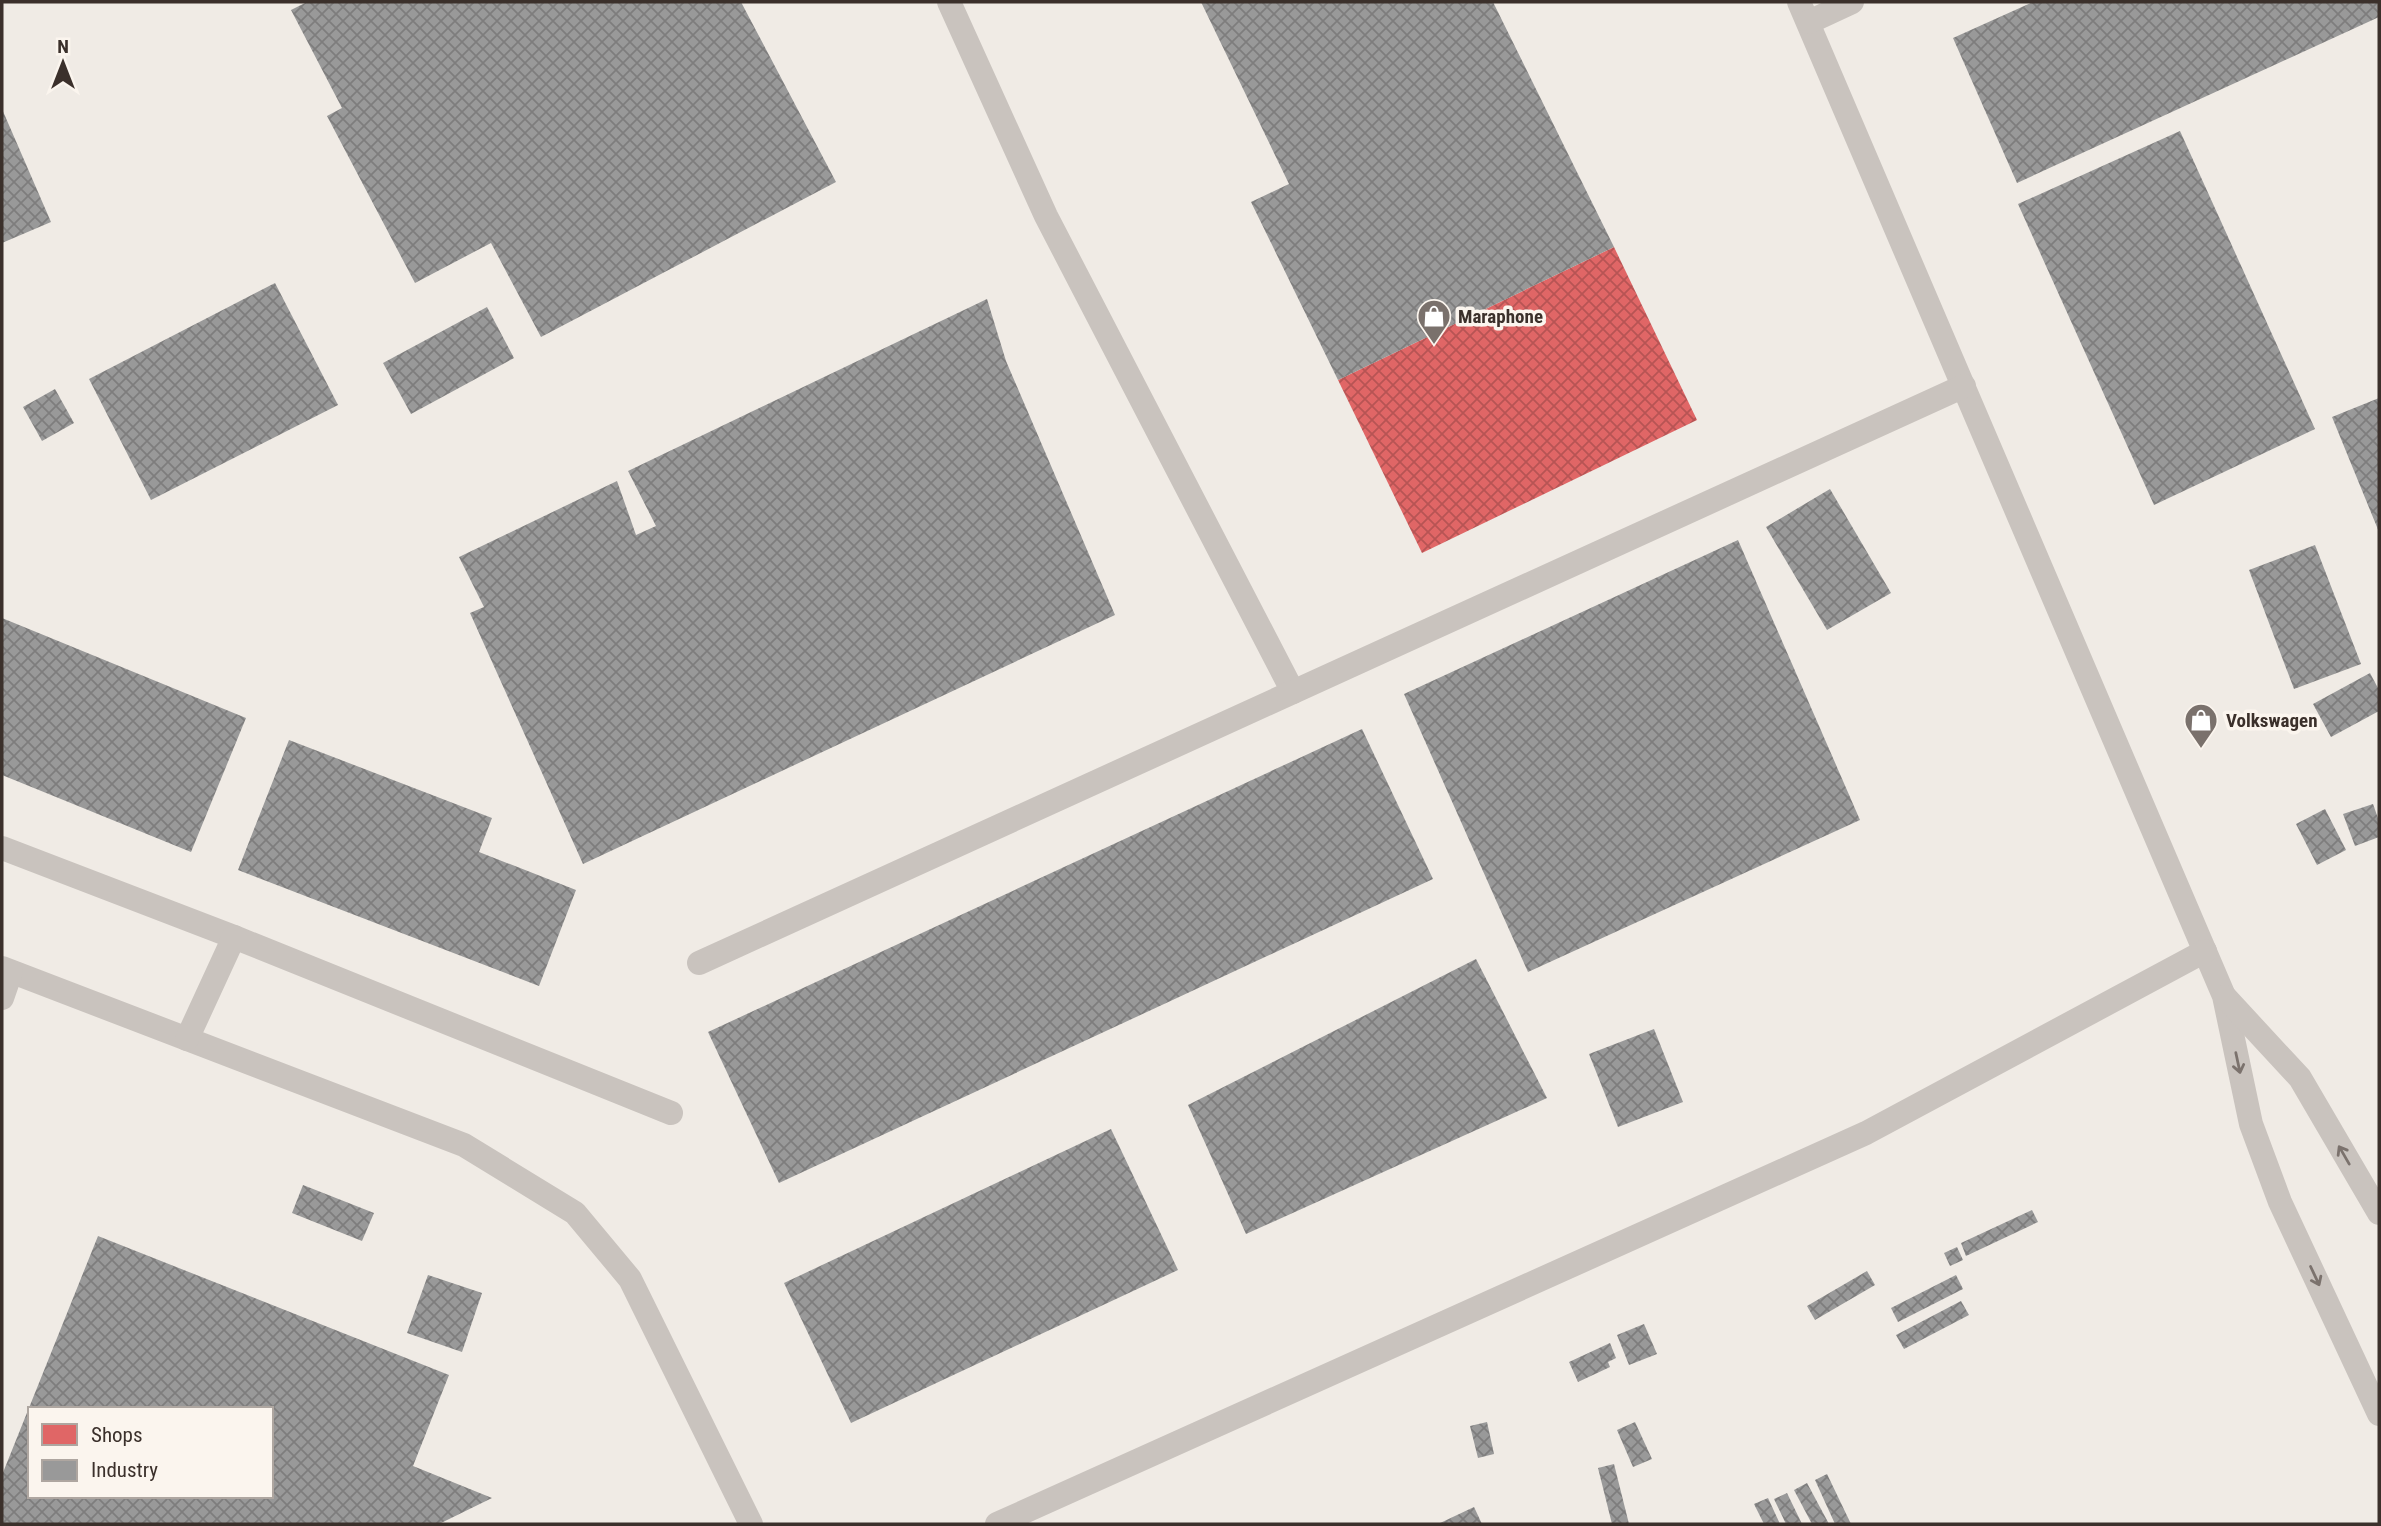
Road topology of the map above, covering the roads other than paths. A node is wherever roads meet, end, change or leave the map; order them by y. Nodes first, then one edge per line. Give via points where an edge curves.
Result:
1 (949, 2) edge
2 (1852, 2) edge
3 (1804, 12) edge
4 (1964, 386) junction
5 (1293, 692) junction
6 (2, 848) edge
7 (234, 937) junction
8 (2205, 951) junction
9 (699, 963) dead end
10 (6, 970) edge
11 (2224, 996) junction
12 (2, 998) edge
13 (187, 1039) junction
14 (671, 1113) dead end
15 (2379, 1213) edge
16 (2379, 1414) edge
17 (751, 1524) edge
18 (997, 1524) edge

1 - 5 lane via 1046,216
2 - 3 lane
3 - 4 lane
4 - 5 lane
4 - 8 lane
5 - 9 lane
6 - 7 lane
7 - 13 lane
7 - 14 lane
8 - 11 lane
8 - 18 lane via 1866,1133
10 - 12 lane
10 - 13 lane
15 -> 11 lane via 2300,1078
11 -> 16 lane via 2251,1124 2280,1202
13 - 17 lane via 464,1145 575,1213 630,1279

